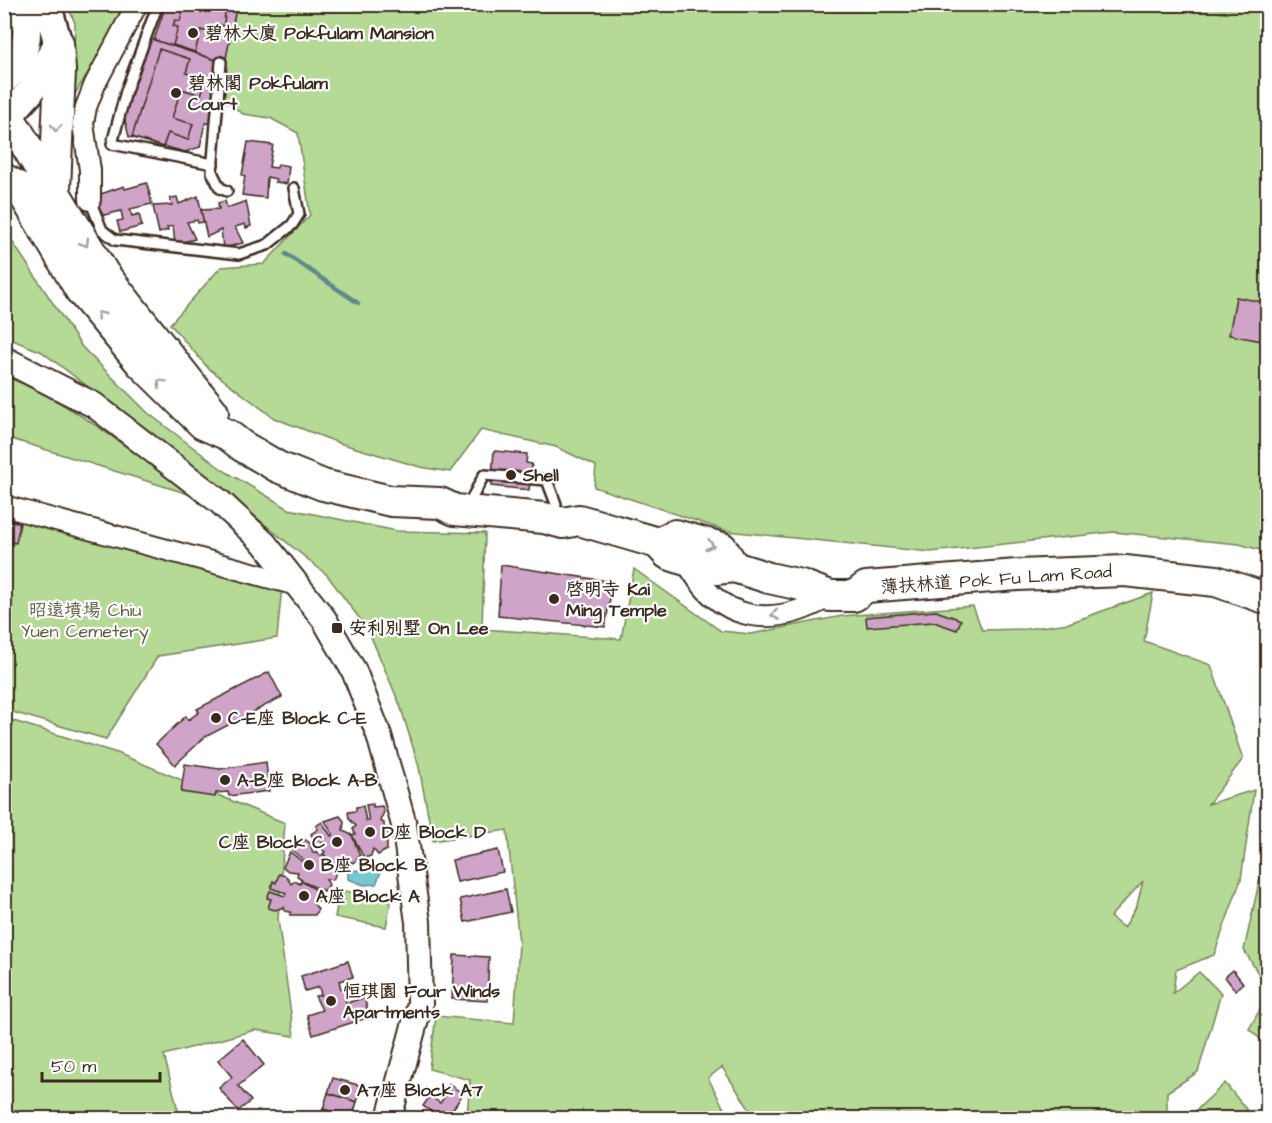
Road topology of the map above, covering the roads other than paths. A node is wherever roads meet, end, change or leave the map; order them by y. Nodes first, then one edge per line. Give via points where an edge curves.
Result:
1 (22, 4) edge
2 (47, 4) edge
3 (137, 4) edge
4 (158, 4) edge
5 (58, 43) junction
6 (221, 62) dead end
7 (4, 80) edge
8 (6, 122) edge
9 (213, 164) junction
10 (12, 183) edge
11 (294, 188) dead end
12 (227, 191) dead end
13 (55, 193) junction
14 (90, 200) joint
15 (4, 359) edge
16 (228, 435) junction
17 (440, 503) junction
18 (4, 506) edge
19 (568, 512) junction
20 (658, 543) junction
21 (686, 560) junction
22 (734, 567) junction
23 (1125, 571) junction
24 (1268, 577) edge
25 (297, 585) junction
26 (801, 585) junction
27 (866, 586) junction
28 (830, 596) junction
29 (1268, 599) edge
30 (389, 1119) edge

1 - 7 main road via 25,45 18,65
2 - 5 main road
3 - 14 street via 87,107 83,124
4 - 9 lane via 126,91 112,144
5 - 8 main road via 30,92
5 -> 13 main road
6 - 9 lane
8 - 10 main road, 薄扶林道 Pok Fu Lam Road via 18,165
8 - 13 main road, 薄扶林道 Pok Fu Lam Road
9 - 12 lane via 215,180
16 -> 10 main road, 薄扶林道 Pok Fu Lam Road via 203,423 119,338 81,291
11 - 14 lane via 298,214 292,225 267,245 239,254 115,240 102,230
13 -> 16 main road, 薄扶林道 Pok Fu Lam Road via 104,274
15 - 25 street via 94,405 220,502 264,543
16 - 17 main road, 薄扶林道 Pok Fu Lam Road via 278,466 323,485 391,501
17 - 19 main road, 薄扶林道 Pok Fu Lam Road via 459,493
17 - 19 main road, 薄扶林道 Pok Fu Lam Road via 455,510 563,523
18 - 25 street
19 - 20 main road, 薄扶林道 Pok Fu Lam Road
20 - 21 main road, 薄扶林道 Pok Fu Lam Road via 668,554
20 -> 22 main road, 薄扶林道 Pok Fu Lam Road via 675,535 722,548
21 - 22 main road, 薄扶林道 Pok Fu Lam Road via 716,569
28 -> 21 street via 806,610 759,618 724,606 696,581
22 - 26 main road, 薄扶林道 Pok Fu Lam Road
23 - 24 main road, 薄扶林道 Pok Fu Lam Road via 1150,557 1170,557 1223,562
23 - 27 main road, 薄扶林道 Pok Fu Lam Road
23 - 29 main road, 薄扶林道 Pok Fu Lam Road via 1216,581
25 - 30 street via 324,619 354,671 379,735 404,825 414,879 420,1004
26 - 27 main road, 薄扶林道 Pok Fu Lam Road via 832,578 854,580
26 - 28 main road, 薄扶林道 Pok Fu Lam Road
27 - 28 main road, 薄扶林道 Pok Fu Lam Road via 854,596

